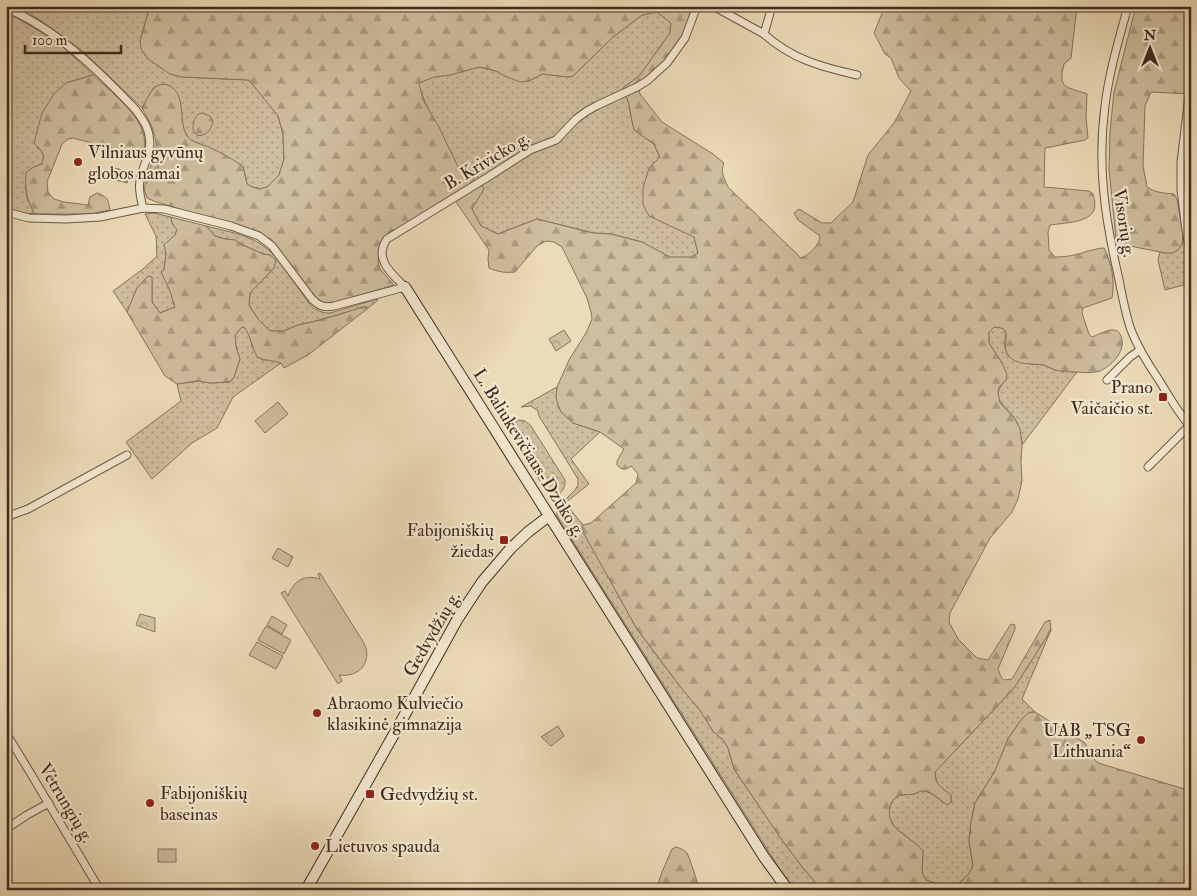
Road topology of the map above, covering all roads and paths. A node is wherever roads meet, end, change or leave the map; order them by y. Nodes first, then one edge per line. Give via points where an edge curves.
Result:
1 (697, 6) edge
2 (713, 6) edge
3 (772, 6) edge
4 (1128, 6) edge
5 (6, 8) edge
6 (764, 34) junction
7 (856, 75) dead end
8 (1189, 96) dead end
9 (143, 208) junction
10 (6, 212) edge
11 (1191, 256) edge
12 (405, 287) junction
13 (1140, 350) junction
14 (1107, 380) dead end
15 (1190, 425) edge
16 (127, 455) dead end
17 (1148, 467) dead end
18 (549, 516) junction
19 (6, 517) edge
20 (6, 733) edge
21 (49, 803) junction
22 (6, 829) edge
23 (100, 890) edge
24 (306, 890) edge
25 (788, 890) edge

1 - 12 street, B. Krivicko g. via 686,38 647,81 593,108 576,119 556,140 530,150 391,236 383,248 384,264
2 - 6 street
3 - 6 street
4 - 13 street, Visorių g. via 1105,105 1103,188 1108,234 1125,310
5 - 9 street via 48,31 136,108 148,130 150,147 140,181
6 - 7 street via 800,58 821,67
8 - 11 street via 1180,162
9 - 10 street via 84,218 30,218
9 - 12 street via 164,209 259,236 272,246 320,306 334,306
12 - 18 main road, L. Baliukevičiaus-Dzūko g.
13 - 14 street
13 - 15 street, Visorių g.
15 - 17 street
16 - 19 street via 28,509
18 - 24 main road, Gedvydžių g. via 511,548 482,582 457,620
18 - 25 main road, L. Baliukevičiaus-Dzūko g.
20 - 21 street, Vėtrungių g.
21 - 22 street
21 - 23 street, Vėtrungių g.

